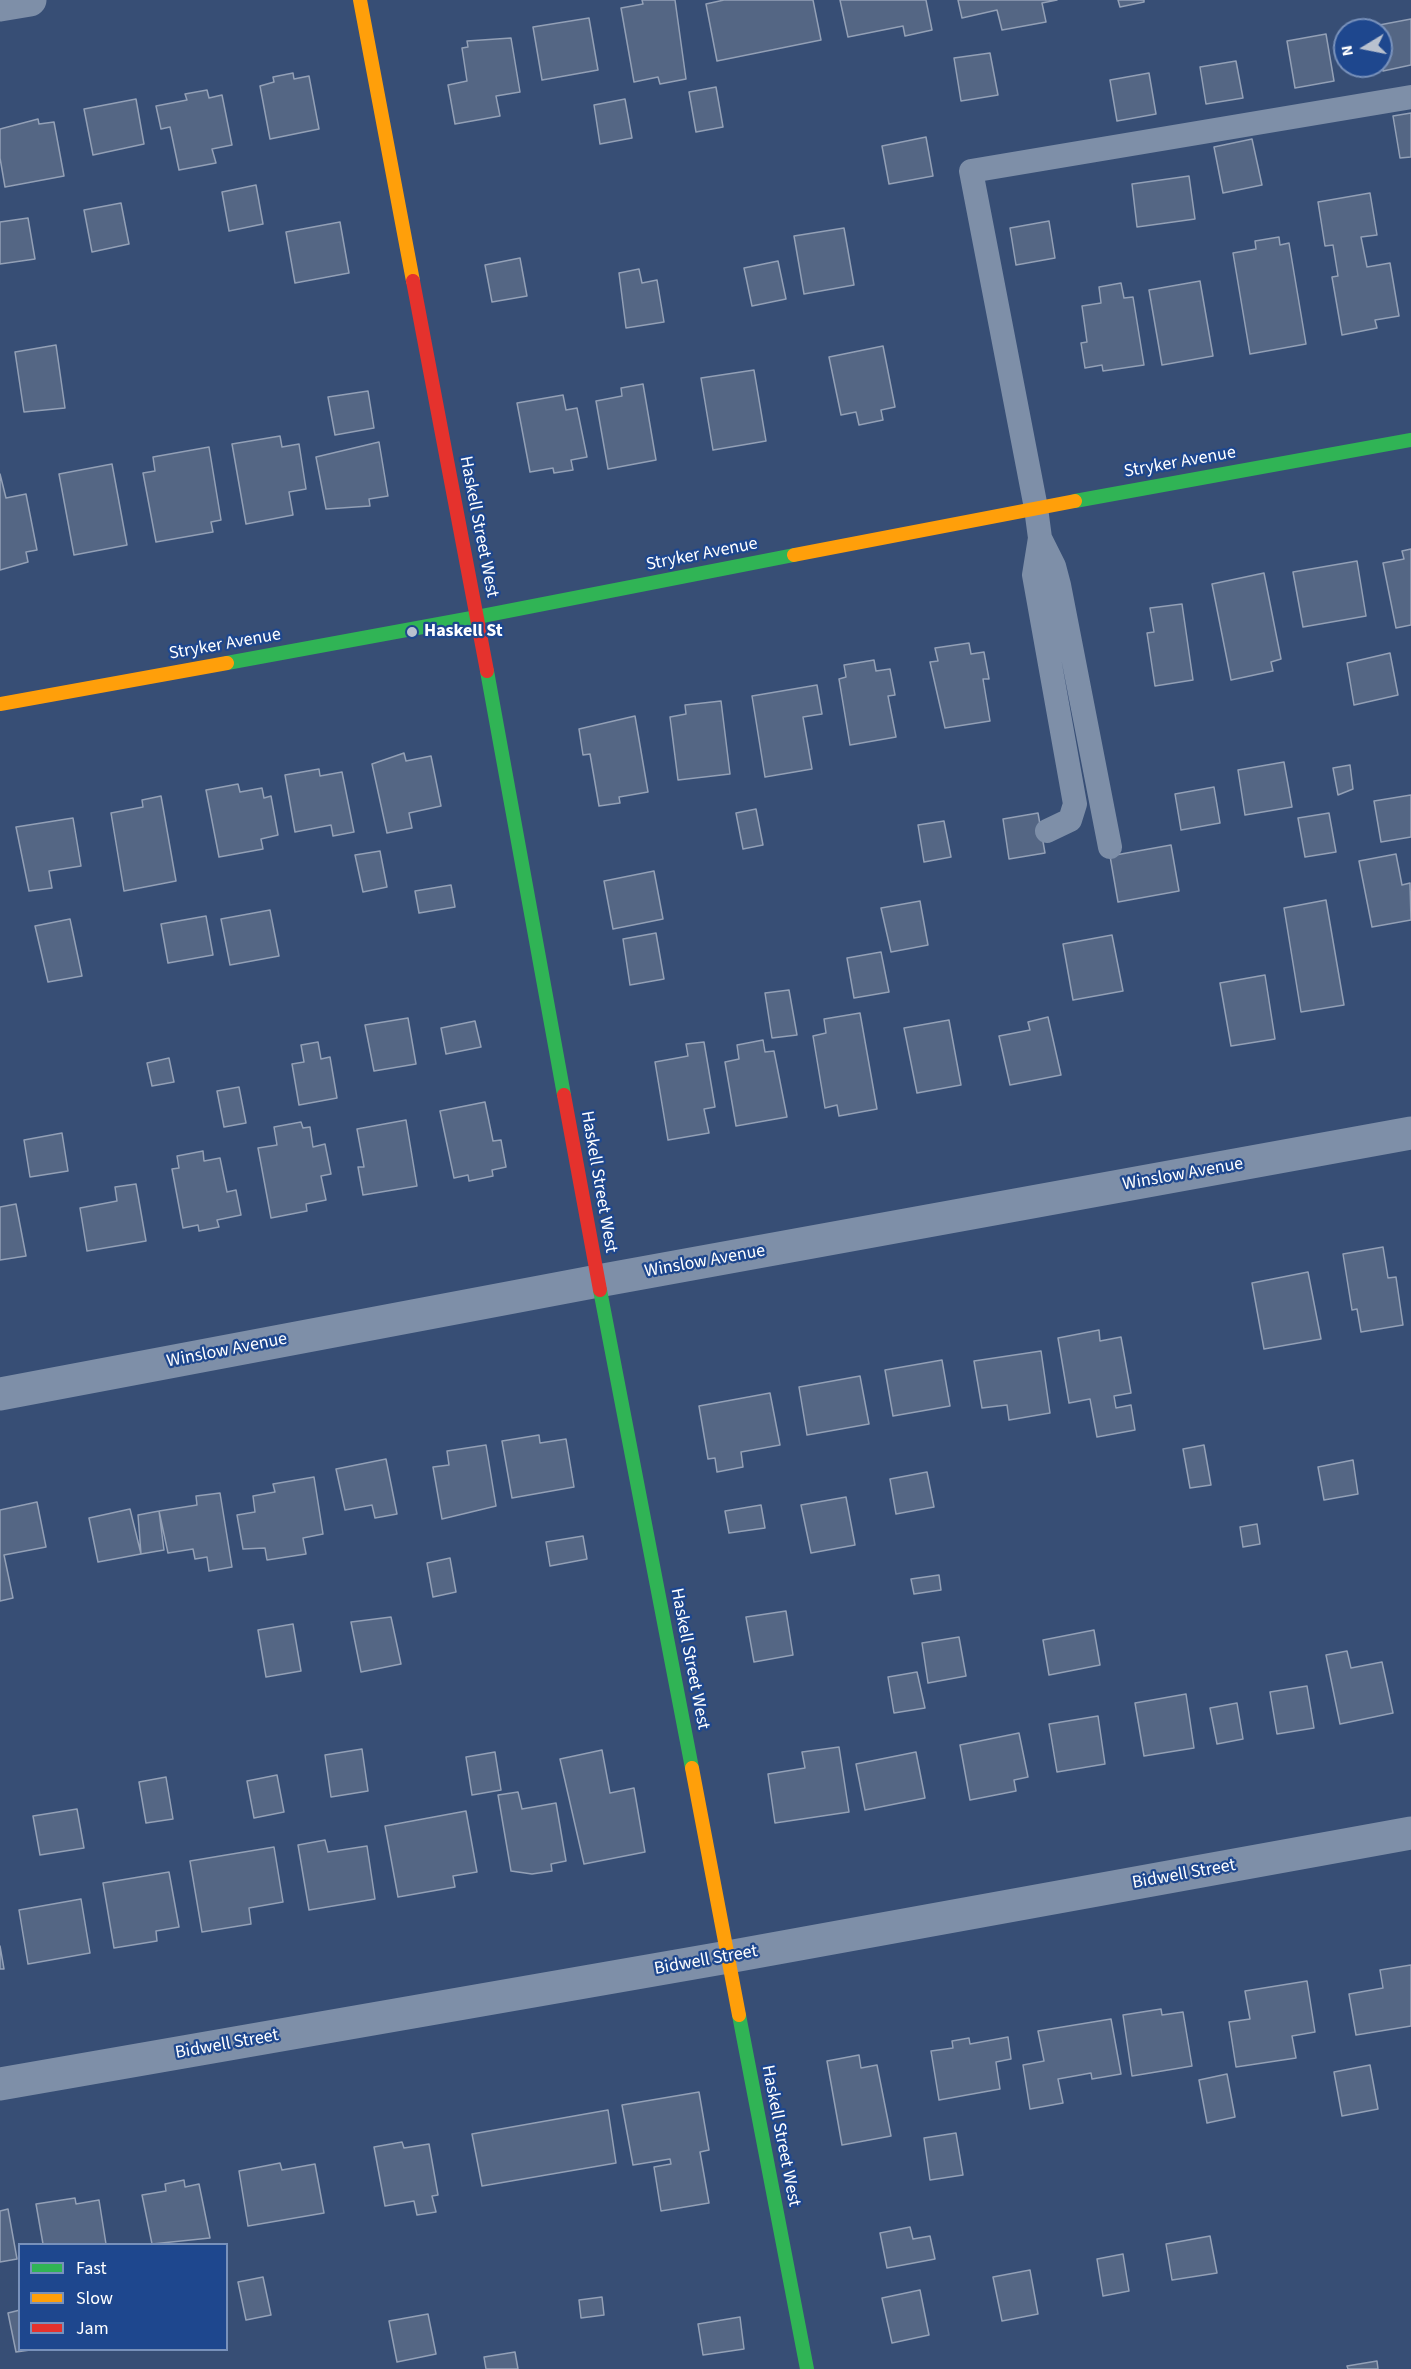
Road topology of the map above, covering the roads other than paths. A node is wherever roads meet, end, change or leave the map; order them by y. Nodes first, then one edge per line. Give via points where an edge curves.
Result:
1 (30, 0) edge
2 (360, 0) edge
3 (0, 5) edge
4 (1411, 97) edge
5 (1411, 440) edge
6 (1036, 508) junction
7 (1040, 538) junction
8 (477, 617) junction
9 (0, 704) edge
10 (1047, 831) dead end
11 (1110, 847) dead end
12 (1411, 1134) edge
13 (598, 1281) junction
14 (0, 1394) edge
15 (1411, 1833) edge
16 (728, 1957) junction
17 (0, 2084) edge
18 (807, 2369) edge

1 - 3 street
2 - 8 street, Haskell Street West
4 - 6 lane via 971,171
5 - 6 street, Stryker Avenue
6 - 7 lane
6 - 8 street, Stryker Avenue
7 - 10 lane via 1035,575 1075,804 1070,820
7 - 11 lane via 1059,585
8 - 9 street, Stryker Avenue
8 - 13 street, Haskell Street West
12 - 13 street, Winslow Avenue
13 - 14 street, Winslow Avenue
13 - 16 street, Haskell Street West
15 - 16 street, Bidwell Street
16 - 17 street, Bidwell Street
16 - 18 street, Haskell Street West

